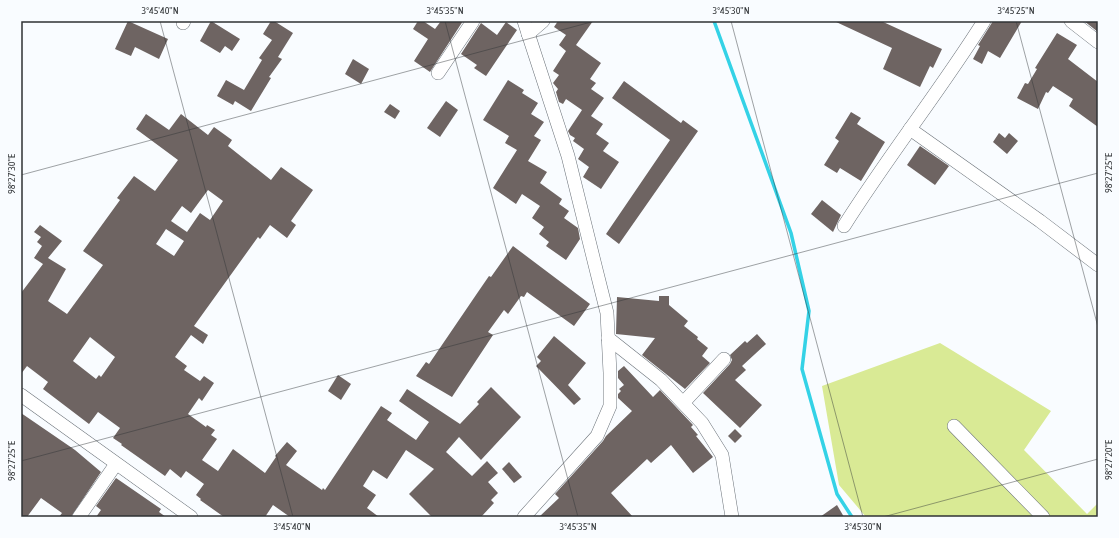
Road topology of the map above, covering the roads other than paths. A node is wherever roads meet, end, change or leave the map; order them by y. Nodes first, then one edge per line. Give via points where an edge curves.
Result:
1 (473, 21) edge
2 (524, 21) edge
3 (543, 21) edge
4 (984, 21) edge
5 (1071, 21) edge
6 (528, 34) junction
7 (1098, 42) edge
8 (438, 73) dead end
9 (910, 129) junction
10 (844, 226) dead end
11 (1098, 265) edge
12 (608, 338) junction
13 (724, 359) dead end
14 (21, 395) edge
15 (684, 402) junction
16 (954, 426) dead end
17 (116, 464) junction
18 (79, 517) edge
19 (191, 517) edge
20 (524, 517) edge
21 (732, 517) edge
22 (1043, 517) edge

1 - 8 street
2 - 6 street
3 - 6 street
4 - 9 street
5 - 7 street
6 - 12 street via 568,156 607,313
9 - 10 street
9 - 11 street
12 - 15 street via 647,368
12 - 20 street via 610,406 597,436
13 - 15 street
14 - 17 street
15 - 21 street via 702,423 722,455
16 - 22 street
17 - 18 street
17 - 19 street

